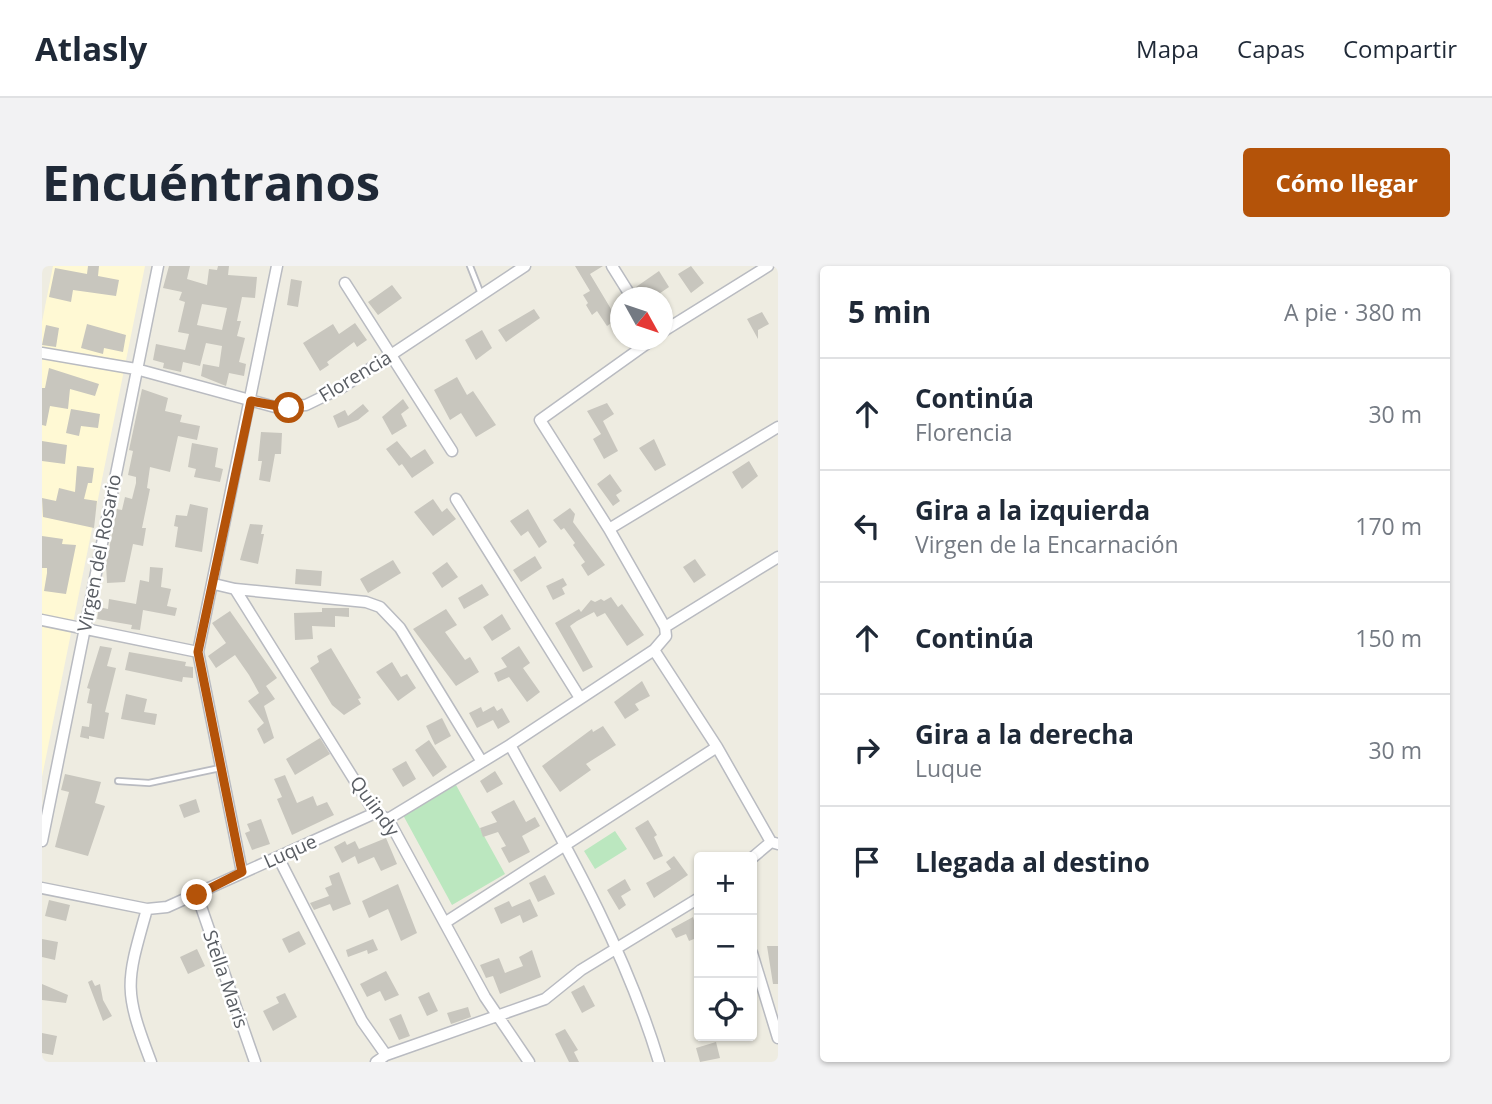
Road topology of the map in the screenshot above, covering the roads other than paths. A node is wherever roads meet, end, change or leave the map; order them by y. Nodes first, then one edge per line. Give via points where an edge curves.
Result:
1 (158, 266) edge
2 (277, 266) edge
3 (470, 266) edge
4 (525, 266) edge
5 (612, 266) edge
6 (768, 266) edge
7 (345, 283) dead end
8 (625, 287) edge
9 (481, 294) junction
10 (673, 326) edge
11 (638, 350) edge
12 (42, 353) edge
13 (391, 354) junction
14 (136, 369) junction
15 (251, 401) junction
16 (778, 427) edge
17 (452, 451) dead end
18 (456, 499) dead end
19 (609, 529) junction
20 (778, 557) edge
21 (214, 584) junction
22 (235, 589) junction
23 (42, 620) edge
24 (665, 627) junction
25 (84, 629) junction
26 (656, 649) junction
27 (198, 652) junction
28 (580, 698) junction
29 (510, 745) junction
30 (717, 747) junction
31 (482, 761) junction
32 (222, 768) junction
33 (118, 782) dead end
34 (375, 813) junction
35 (388, 819) junction
36 (42, 841) edge
37 (775, 843) edge
38 (566, 846) junction
39 (757, 855) edge
40 (278, 857) junction
41 (242, 872) junction
42 (42, 888) edge
43 (197, 895) junction
44 (694, 901) edge
45 (147, 909) junction
46 (446, 922) junction
47 (619, 949) junction
48 (757, 965) edge
49 (773, 1004) edge
50 (499, 1018) junction
51 (778, 1038) edge
52 (386, 1055) junction
53 (151, 1062) edge
54 (255, 1062) edge
55 (376, 1062) edge
56 (530, 1062) edge
57 (659, 1062) edge

1 - 14 street, Virgen del Rosario
2 - 15 street
3 - 9 lane
4 - 9 street, Florencia
5 - 8 street
6 - 10 street
7 - 13 street
9 - 13 street, Florencia
11 - 19 street via 540,420
12 - 14 street, Florencia
13 - 15 street, Florencia via 306,405 275,407
13 - 17 street
14 - 15 street, Florencia
14 - 25 street, Virgen del Rosario
15 - 21 street
16 - 19 street
18 - 28 street
19 - 24 street
20 - 24 street
21 - 22 street
21 - 27 street
22 - 31 street via 380,607 400,628
22 - 34 street, Quiindy
23 - 25 street
24 - 26 street via 666,636
25 - 27 street
25 - 36 street, Virgen del Rosario
26 - 28 street
26 - 30 street
27 - 32 street
28 - 29 street
29 - 31 street
29 - 38 street
30 - 37 street
30 - 38 street
31 - 35 street
32 - 33 lane via 149,783
32 - 41 street
34 - 35 street, Quiindy
34 - 40 street, Luque
35 - 46 street, Quiindy
37 - 39 street
38 - 46 street
38 - 47 street
40 - 41 street, Luque
40 - 52 street via 362,1021
41 - 43 street, Luque
42 - 45 street, Luque
43 - 45 street, Luque
43 - 54 street, Stella Maris
44 - 47 street
45 - 53 street via 129,974 129,993
46 - 50 street, Quiindy
47 - 50 street via 545,999
47 - 57 street
48 - 49 street
49 - 51 street
50 - 52 street
50 - 56 street, Quiindy
52 - 55 street

